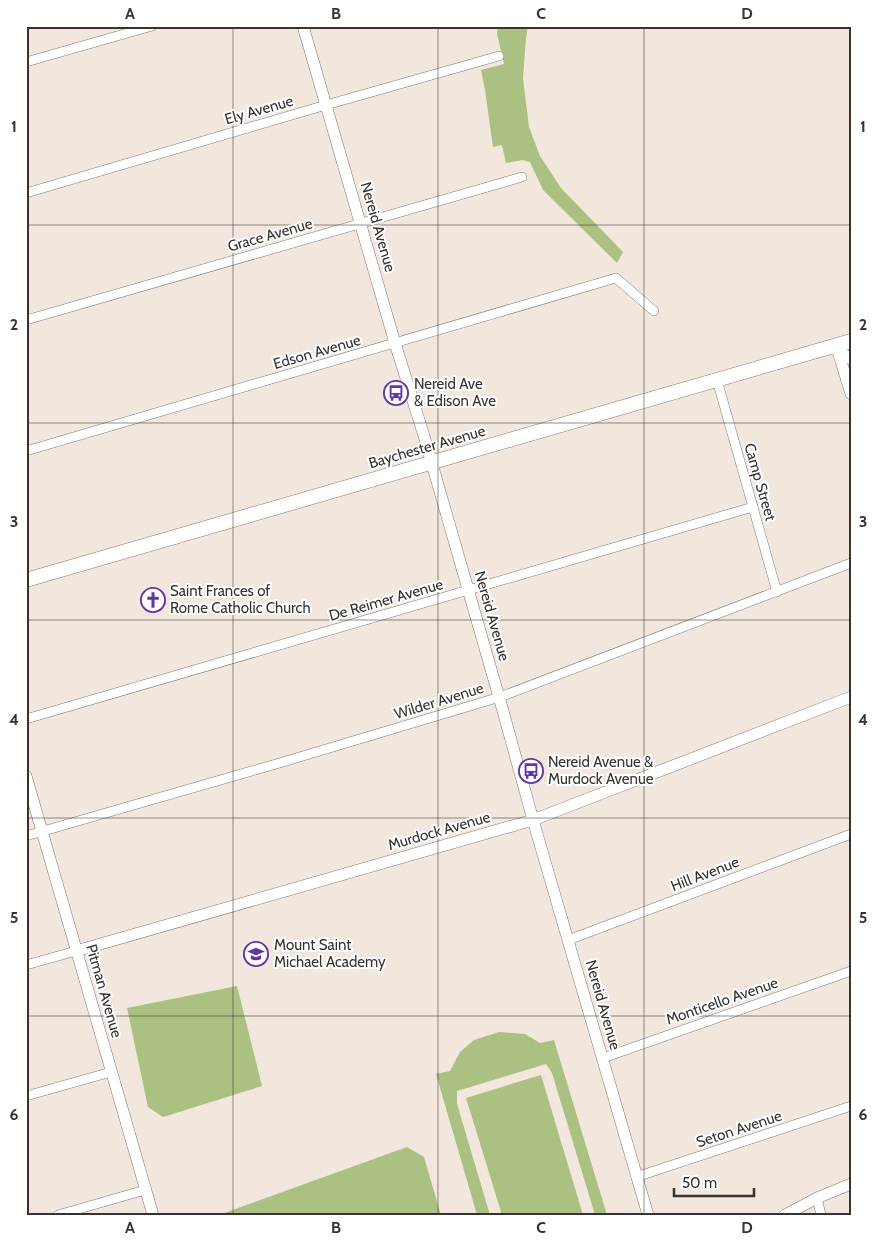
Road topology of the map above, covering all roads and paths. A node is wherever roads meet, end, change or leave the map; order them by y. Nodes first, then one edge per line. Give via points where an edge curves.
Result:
1 (152, 26) edge
2 (303, 26) edge
3 (499, 56) dead end
4 (26, 62) edge
5 (326, 105) junction
6 (522, 177) dead end
7 (26, 192) edge
8 (361, 223) junction
9 (654, 310) dead end
10 (26, 320) edge
11 (851, 341) edge
12 (395, 343) junction
13 (836, 345) junction
14 (851, 360) edge
15 (717, 380) junction
16 (851, 394) edge
17 (26, 450) edge
18 (432, 463) junction
19 (753, 507) junction
20 (851, 563) edge
21 (26, 580) edge
22 (469, 591) junction
23 (776, 592) junction
24 (500, 697) junction
25 (851, 697) edge
26 (26, 719) edge
27 (26, 776) edge
28 (533, 820) junction
29 (42, 831) junction
30 (851, 834) edge
31 (26, 836) edge
32 (568, 940) junction
33 (76, 951) junction
34 (26, 965) edge
35 (851, 971) edge
36 (602, 1058) junction
37 (111, 1072) junction
38 (26, 1096) edge
39 (851, 1106) edge
40 (636, 1177) junction
41 (851, 1184) edge
42 (146, 1190) junction
43 (816, 1198) junction
44 (58, 1215) edge
45 (153, 1215) edge
46 (648, 1215) edge
47 (785, 1215) edge
48 (821, 1215) edge

1 - 4 street
2 - 5 street, Nereid Avenue
3 - 5 street, Ely Avenue
5 - 7 street, Ely Avenue
5 - 8 street, Nereid Avenue
6 - 8 street, Grace Avenue
8 - 10 street, Grace Avenue
8 - 12 street, Nereid Avenue
9 - 12 street, Edson Avenue via 616,278
11 - 13 main road, Baychester Avenue
12 - 17 street, Edson Avenue
12 - 18 street, Nereid Avenue
13 - 14 street
13 - 15 main road, Baychester Avenue
13 - 16 street
15 - 18 main road, Baychester Avenue
15 - 19 street, Camp Street
18 - 21 main road, Baychester Avenue
18 - 22 street, Nereid Avenue
19 - 22 street, De Reimer Avenue
19 - 23 street, Camp Street
20 - 23 street, Wilder Avenue
22 - 24 street, Nereid Avenue
22 - 26 street, De Reimer Avenue
23 - 24 street, Wilder Avenue
24 - 28 street, Nereid Avenue
24 - 29 street, Wilder Avenue
25 - 28 street, Murdock Avenue
27 - 29 street, Pitman Avenue
28 - 32 street, Nereid Avenue
28 - 33 street, Murdock Avenue
29 - 31 street, Wilder Avenue
29 - 33 street, Pitman Avenue
30 - 32 street, Hill Avenue
32 - 36 street, Nereid Avenue
33 - 34 street, Murdock Avenue
33 - 37 street, Pitman Avenue
35 - 36 street, Monticello Avenue
36 - 40 street, Nereid Avenue
37 - 38 street
37 - 42 street, Pitman Avenue
39 - 40 street, Seton Avenue
40 - 46 street, Nereid Avenue
41 - 43 street
42 - 44 street
42 - 45 street, Pitman Avenue
43 - 47 street
43 - 48 street

